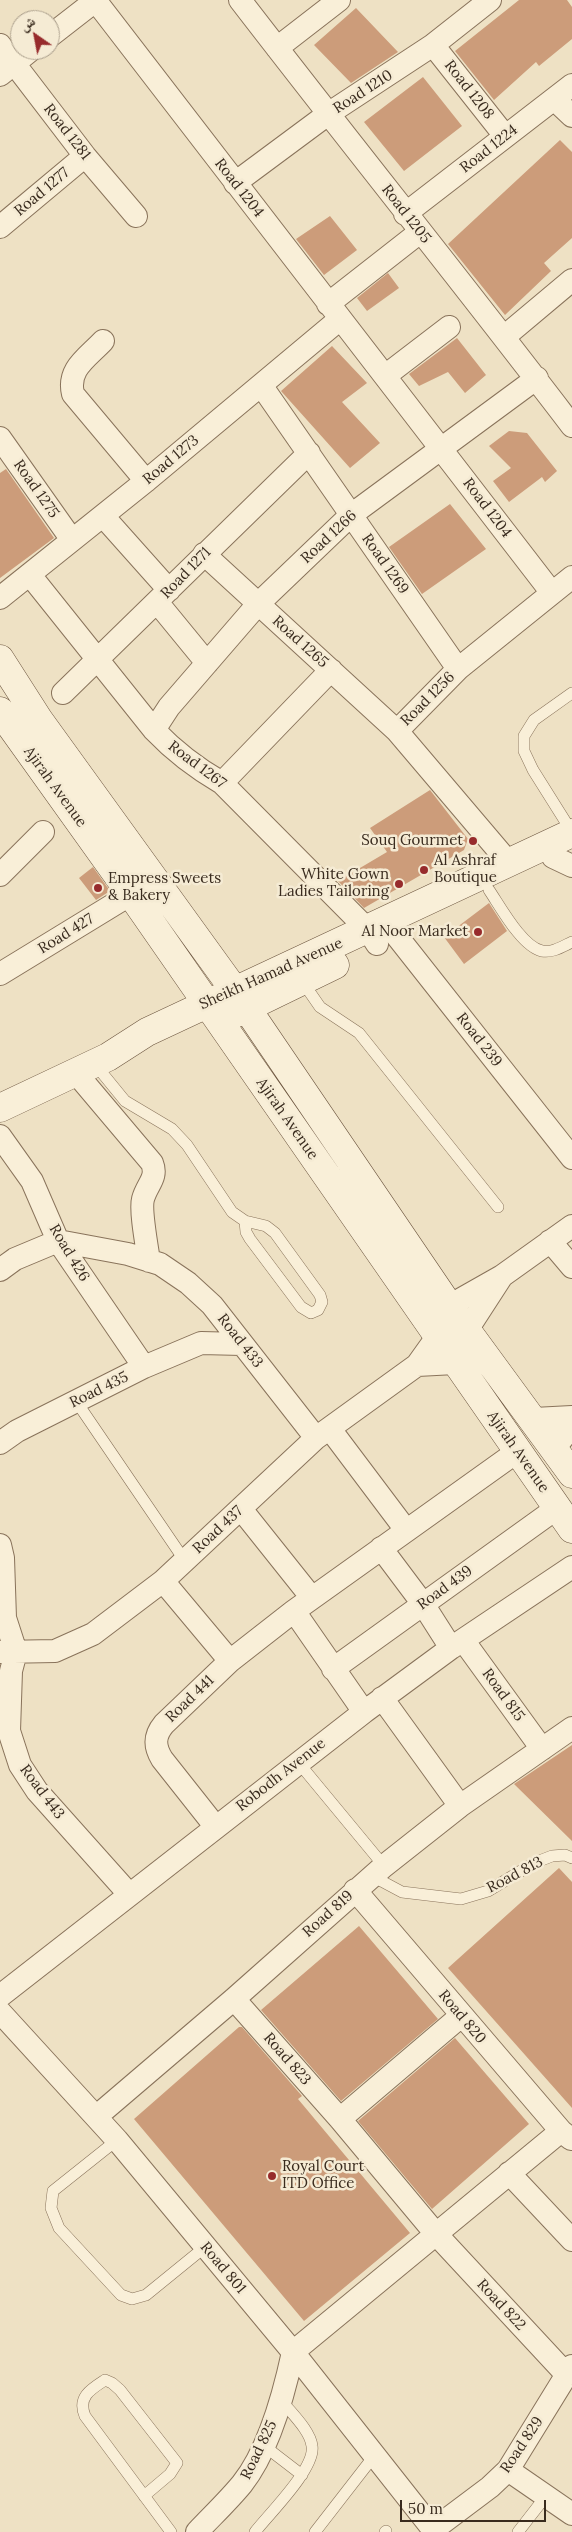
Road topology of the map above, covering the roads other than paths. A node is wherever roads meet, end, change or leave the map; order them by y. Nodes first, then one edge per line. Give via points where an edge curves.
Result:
1 (95, 0) edge
2 (240, 0) edge
3 (339, 0) edge
4 (490, 0) edge
5 (465, 8) edge
6 (60, 28) edge
7 (433, 44) junction
8 (0, 45) edge
9 (277, 48) junction
10 (15, 63) edge
11 (572, 85) edge
12 (554, 99) junction
13 (328, 114) junction
14 (572, 116) edge
15 (505, 136) junction
16 (85, 156) junction
17 (235, 183) junction
18 (406, 214) junction
19 (136, 216) dead end
20 (0, 227) edge
21 (420, 232) junction
22 (572, 280) edge
23 (334, 312) junction
24 (448, 327) dead end
25 (504, 337) junction
26 (103, 341) dead end
27 (385, 376) junction
28 (537, 378) junction
29 (261, 385) junction
30 (568, 412) edge
31 (0, 438) edge
32 (441, 448) junction
33 (309, 453) junction
34 (146, 482) junction
35 (351, 515) junction
36 (103, 516) junction
37 (72, 540) junction
38 (204, 554) junction
39 (30, 575) junction
40 (572, 577) edge
41 (552, 593) junction
42 (163, 596) junction
43 (0, 598) edge
44 (258, 604) junction
45 (0, 659) edge
46 (98, 660) junction
47 (207, 663) junction
48 (458, 668) junction
49 (331, 670) junction
50 (63, 693) dead end
51 (572, 693) edge
52 (0, 711) edge
53 (154, 730) junction
54 (397, 731) junction
55 (222, 783) junction
56 (42, 832) dead end
57 (572, 833) edge
58 (566, 857) edge
59 (510, 864) junction
60 (0, 875) edge
61 (489, 890) junction
62 (131, 894) junction
63 (382, 932) junction
64 (572, 942) edge
65 (0, 974) edge
66 (302, 981) junction
67 (241, 1000) junction
68 (213, 1011) junction
69 (93, 1064) junction
70 (0, 1108) edge
71 (0, 1136) edge
72 (572, 1158) edge
73 (498, 1207) dead end
74 (245, 1221) junction
75 (572, 1226) edge
76 (58, 1241) junction
77 (550, 1241) junction
78 (149, 1261) junction
79 (572, 1266) edge
80 (0, 1270) edge
81 (502, 1276) junction
82 (212, 1306) junction
83 (450, 1306) junction
84 (467, 1330) junction
85 (437, 1337) junction
86 (201, 1343) junction
87 (242, 1344) junction
88 (455, 1363) junction
89 (417, 1365) junction
90 (144, 1367) junction
91 (76, 1402) junction
92 (572, 1417) edge
93 (534, 1419) junction
94 (572, 1426) edge
95 (323, 1433) junction
96 (3, 1436) edge
97 (554, 1449) junction
98 (518, 1451) junction
99 (572, 1474) edge
100 (241, 1509) junction
101 (565, 1519) edge
102 (406, 1530) junction
103 (381, 1548) junction
104 (1, 1555) edge
105 (185, 1561) junction
106 (572, 1567) edge
107 (163, 1580) junction
108 (312, 1598) junction
109 (423, 1604) junction
110 (294, 1611) junction
111 (2, 1615) edge
112 (457, 1644) junction
113 (8, 1652) edge
114 (230, 1661) junction
115 (333, 1669) junction
116 (382, 1698) junction
117 (364, 1712) junction
118 (572, 1728) edge
119 (542, 1749) junction
120 (298, 1762) junction
121 (460, 1806) junction
122 (215, 1826) junction
123 (572, 1858) edge
124 (370, 1877) junction
125 (129, 1894) junction
126 (0, 1996) edge
127 (234, 1999) junction
128 (0, 2012) edge
129 (461, 2016) junction
130 (97, 2116) junction
131 (340, 2119) junction
132 (566, 2135) edge
133 (117, 2140) junction
134 (509, 2173) junction
135 (436, 2234) junction
136 (572, 2240) edge
137 (205, 2247) junction
138 (294, 2352) junction
139 (569, 2371) edge
140 (282, 2401) junction
141 (263, 2445) junction
142 (374, 2456) junction
143 (508, 2470) junction
144 (302, 2475) junction
145 (144, 2496) junction
146 (546, 2496) junction
147 (572, 2514) edge
148 (435, 2530) edge
149 (171, 2532) edge
150 (197, 2532) edge
151 (255, 2532) edge
152 (315, 2532) edge
153 (518, 2532) edge

1 - 6 street
1 - 17 street, Road 1204
2 - 9 street, Road 1205
3 - 9 street
4 - 5 street, Road 1210
5 - 7 street, Road 1210
7 - 13 street, Road 1210
7 - 15 street, Road 1208
8 - 10 street, Road 1281
9 - 13 street, Road 1205
10 - 16 street, Road 1281
11 - 12 street, Road 1224
12 - 14 street
12 - 15 street, Road 1224
13 - 17 street, Road 1210
13 - 18 street, Road 1205
15 - 18 street, Road 1224
16 - 19 street, Road 1281
16 - 20 street, Road 1277
17 - 23 street, Road 1204
18 - 21 street, Road 1205
21 - 23 street, Road 1273
21 - 25 street, Road 1205
22 - 25 street
23 - 27 street, Road 1204
23 - 29 street, Road 1273
24 - 27 street
25 - 28 street, Road 1205
26 - 34 street via 73,372 70,382 73,394
27 - 32 street, Road 1204
28 - 30 street, Road 1205
28 - 32 street, Road 1266
29 - 33 street, Road 1269
29 - 34 street, Road 1273
31 - 37 street, Road 1275
32 - 35 street, Road 1266
32 - 41 street, Road 1204
33 - 35 street, Road 1269
33 - 38 street, Road 1271
34 - 36 street, Road 1273
35 - 44 street, Road 1266
35 - 48 street, Road 1269
36 - 37 street, Road 1273
36 - 42 street
37 - 39 street, Road 1273
38 - 42 street, Road 1271
38 - 44 street, Road 1265
39 - 43 street, Road 1273
39 - 46 street, Road 1267
40 - 41 street, Road 1256
41 - 48 street, Road 1256
42 - 46 street, Road 1271
42 - 47 street
44 - 47 street, Road 1266
44 - 49 street, Road 1265
45 - 67 street, Ajirah Avenue via 39,720
46 - 50 street, Road 1271
46 - 53 street, Road 1267
47 - 53 street, Road 1266 via 169,707
48 - 54 street, Road 1256
49 - 54 street, Road 1265
49 - 55 street
51 - 57 lane via 534,720 524,736 524,751
52 - 62 street, Ajirah Avenue
53 - 55 street, Road 1267 via 175,752
54 - 59 street, Road 1256
55 - 63 street, Road 1267
56 - 60 street
57 - 59 street, Sheikh Hamad Avenue
58 - 61 street, Sheikh Hamad Avenue
59 - 63 street, Sheikh Hamad Avenue
61 - 63 street, Sheikh Hamad Avenue
61 - 64 lane via 529,943 542,951 555,950
62 - 65 street, Road 427
62 - 68 street, Ajirah Avenue
63 - 66 street, Sheikh Hamad Avenue
63 - 67 street, Sheikh Hamad Avenue
63 - 72 street, Road 239
66 - 67 street, Sheikh Hamad Avenue
66 - 73 lane via 320,1007 359,1033
67 - 68 street, Sheikh Hamad Avenue
67 - 83 street, Ajirah Avenue
68 - 69 street, Sheikh Hamad Avenue via 147,1032
68 - 85 street, Ajirah Avenue
69 - 70 street, Sheikh Hamad Avenue
69 - 74 lane via 125,1100 172,1128 188,1145 232,1212
69 - 78 street via 155,1170 143,1200
71 - 76 street, Road 426 via 32,1181
74 - 74 lane via 266,1226 275,1233 320,1295 322,1302 318,1310 312,1313 301,1307 250,1239
75 - 77 street
76 - 78 street, Road 433
76 - 80 street via 15,1259
76 - 90 street, Road 426
77 - 79 street
77 - 81 street
78 - 82 street, Road 433 via 160,1264 188,1283
81 - 83 street
81 - 84 street
82 - 86 street via 208,1330
82 - 87 street, Road 433
83 - 84 street, Ajirah Avenue
84 - 93 street, Ajirah Avenue
85 - 88 street, Ajirah Avenue
85 - 89 street, Road 437
86 - 87 street, Road 435
86 - 90 street, Road 435
87 - 95 street, Road 433
88 - 89 street
88 - 98 street, Ajirah Avenue
89 - 95 street, Road 437
90 - 91 street, Road 435
91 - 96 street, Road 435
91 - 105 lane
92 - 93 street
93 - 97 street, Ajirah Avenue
94 - 97 street
95 - 100 street, Road 437
95 - 102 street, Road 433
97 - 99 street, Ajirah Avenue
98 - 101 street, Ajirah Avenue
98 - 102 street
100 - 105 street, Road 437
100 - 108 street
101 - 109 street, Road 439
102 - 103 street
103 - 108 street
103 - 109 street
104 - 111 street
105 - 107 street, Road 437
106 - 112 street, Robodh Avenue
107 - 113 street, Road 437 via 93,1634 56,1651
107 - 114 street
108 - 110 street
109 - 112 street
109 - 115 street, Road 439
110 - 114 street
110 - 115 street
111 - 113 street, Road 443
112 - 116 street, Robodh Avenue
112 - 119 street, Road 815
113 - 125 street, Road 443 via 11,1671 9,1731 20,1765 37,1791
114 - 122 street, Road 441 via 164,1724 157,1732 156,1741 162,1758
115 - 117 street
116 - 117 street, Robodh Avenue
116 - 121 street
117 - 120 street, Robodh Avenue
118 - 119 street, Road 819
119 - 121 street, Road 819
120 - 122 street, Robodh Avenue
120 - 124 lane
121 - 124 street, Road 819
122 - 125 street, Robodh Avenue
123 - 124 lane, Road 813 via 565,1855 543,1860 488,1891 461,1898 402,1892
124 - 127 street, Road 819
124 - 129 street, Road 820
125 - 126 street, Robodh Avenue
127 - 130 street, Road 819
127 - 131 street, Road 823
128 - 130 street, Road 801
129 - 131 street
129 - 132 street, Road 820
130 - 133 street, Road 801
131 - 135 street, Road 823
132 - 134 street
133 - 137 street, Road 801
133 - 137 lane via 53,2191 51,2208 59,2228 121,2295 132,2299 146,2295
134 - 135 street
134 - 136 street
135 - 138 street
135 - 139 street, Road 822
137 - 138 street, Road 801
138 - 140 street, Road 825
138 - 142 street, Road 801
139 - 143 street, Road 829
140 - 141 street, Road 825
140 - 144 lane via 312,2446
141 - 144 lane
141 - 150 street, Road 825 via 243,2483
142 - 148 street, Road 801
142 - 152 lane
143 - 146 street
143 - 148 street, Road 829
144 - 151 lane
145 - 145 lane via 82,2408 90,2389 105,2380 120,2390 177,2462 170,2474
145 - 149 lane
146 - 147 street
146 - 153 lane

